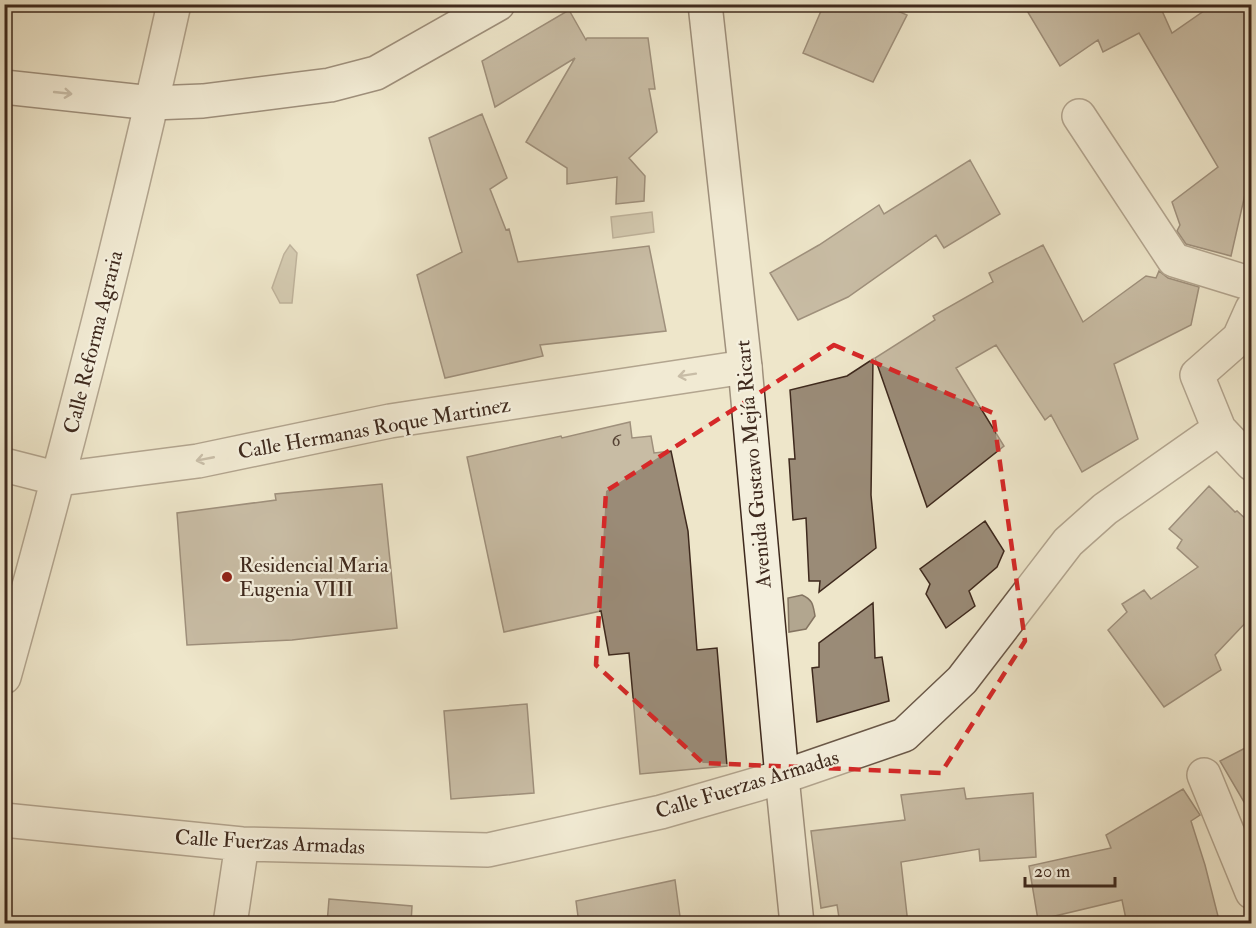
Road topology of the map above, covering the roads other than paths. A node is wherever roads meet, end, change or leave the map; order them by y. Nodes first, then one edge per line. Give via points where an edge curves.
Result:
1 (174, 4) edge
2 (498, 4) edge
3 (705, 4) edge
4 (4, 87) edge
5 (152, 103) junction
6 (1079, 116) dead end
7 (1251, 284) edge
8 (1251, 309) edge
9 (745, 367) junction
10 (1219, 429) junction
11 (1251, 464) edge
12 (4, 465) edge
13 (59, 479) junction
14 (4, 677) edge
15 (1204, 775) dead end
16 (782, 777) junction
17 (4, 820) edge
18 (242, 844) junction
19 (1251, 892) edge
20 (230, 924) edge
21 (797, 924) edge

1 - 5 street, Calle Reforma Agraria
2 - 5 street via 376,73 281,92
3 - 9 street, Avenida Gustavo Mejía Ricart
4 -> 5 street
5 - 13 street, Calle Reforma Agraria
6 - 7 street via 1174,260
8 - 10 street via 1239,339 1197,375
9 -> 13 street, Calle Hermanas Roque Martinez via 390,421 198,461
9 - 16 street, Avenida Gustavo Mejía Ricart
10 - 11 street
10 - 16 street, Calle Fuerzas Armadas via 1105,509 1068,542 962,680 904,735
12 - 13 street, Calle Hermanas Roque Martinez
13 - 14 street, Calle Reforma Agraria
15 - 19 street
16 - 18 street, Calle Fuerzas Armadas via 661,812 488,850
16 - 21 street, Avenida Gustavo Mejía Ricart
17 - 18 street, Calle Fuerzas Armadas
18 - 20 street

